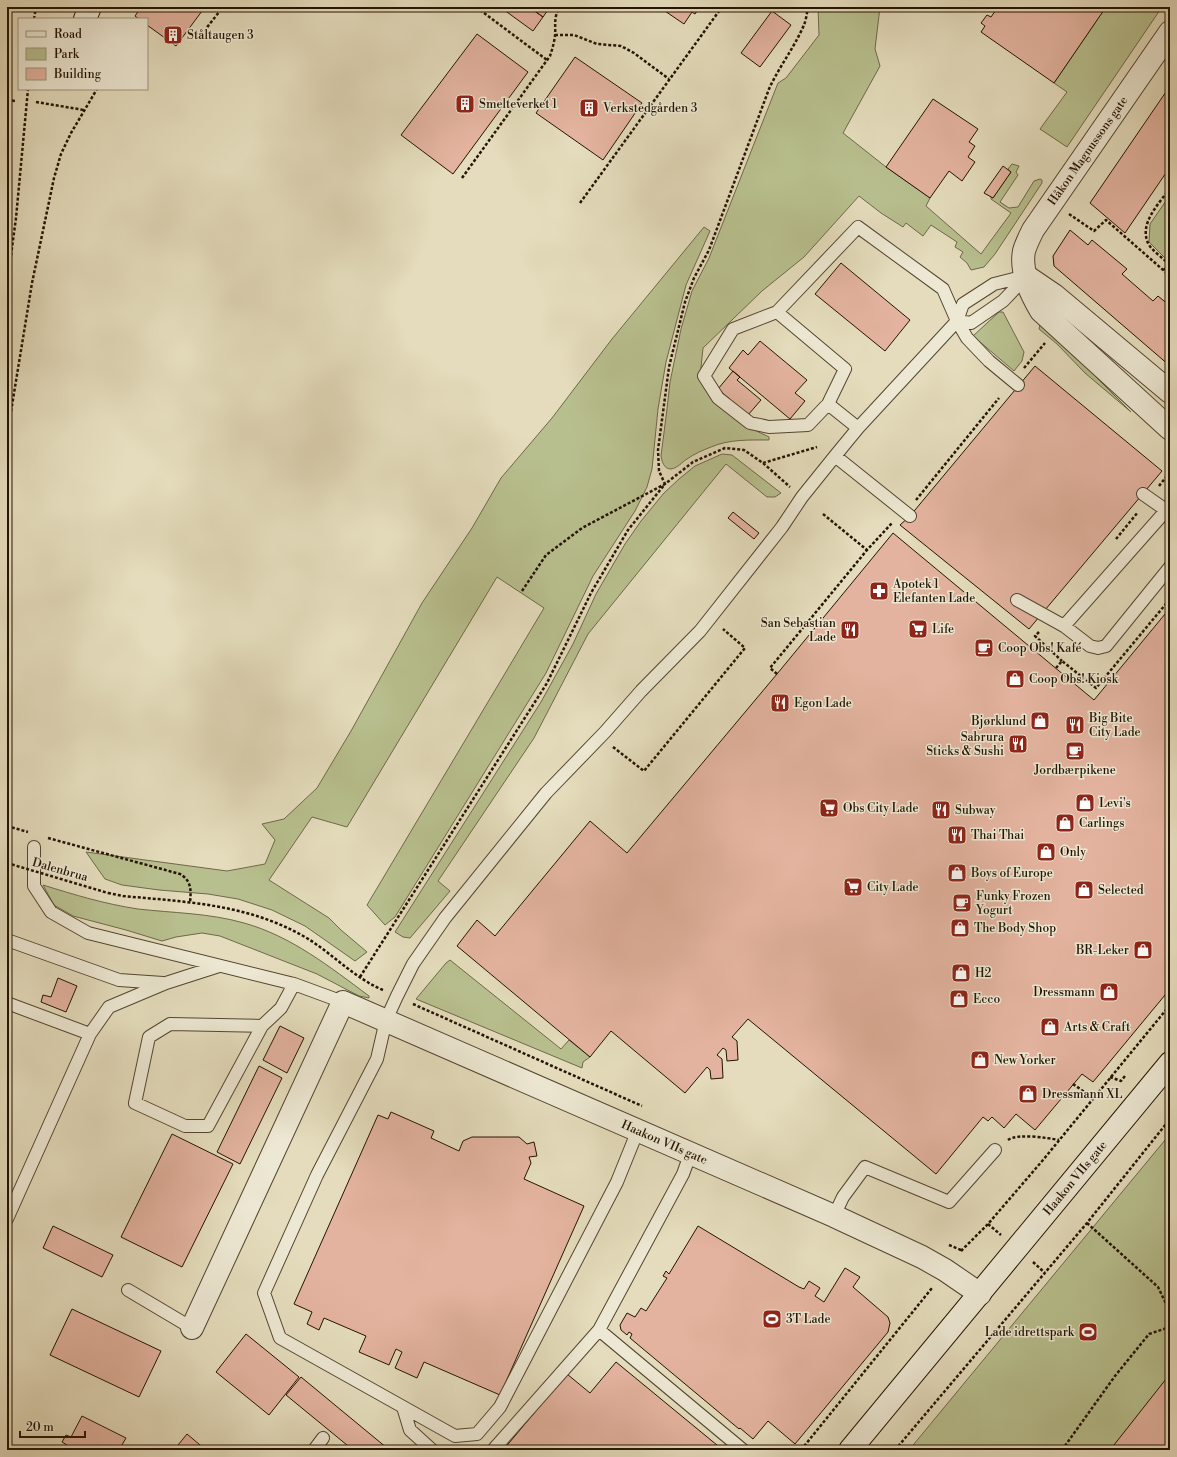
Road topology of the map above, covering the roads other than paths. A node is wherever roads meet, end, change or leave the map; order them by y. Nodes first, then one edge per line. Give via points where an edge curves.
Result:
1 (90, 7) edge
2 (85, 18) edge
3 (1170, 32) edge
4 (1026, 276) junction
5 (777, 312) junction
6 (957, 321) junction
7 (1018, 384) dead end
8 (1170, 392) edge
9 (828, 404) junction
10 (858, 428) junction
11 (1170, 429) edge
12 (835, 456) junction
13 (1143, 494) dead end
14 (1169, 510) edge
15 (910, 516) dead end
16 (1170, 568) edge
17 (1017, 600) dead end
18 (1064, 626) junction
19 (34, 847) dead end
20 (7, 940) edge
21 (219, 966) junction
22 (166, 983) junction
23 (294, 984) junction
24 (343, 1002) junction
25 (7, 1003) edge
26 (386, 1020) junction
27 (262, 1026) junction
28 (90, 1034) junction
29 (1170, 1063) edge
30 (638, 1130) junction
31 (995, 1150) road end
32 (691, 1152) junction
33 (834, 1216) junction
34 (7, 1219) edge
35 (128, 1290) dead end
36 (980, 1294) junction
37 (192, 1328) joint
38 (599, 1330) junction
39 (403, 1407) junction
40 (323, 1438) dead end
41 (314, 1450) edge
42 (432, 1450) edge
43 (493, 1450) edge
44 (743, 1450) edge
45 (850, 1450) edge

1 - 2 street
3 - 4 street, Håkon Magnussons gate via 1033,230 1024,250
4 - 6 lane via 1003,301 971,323
4 - 6 lane via 994,284 963,304
4 - 8 street via 1054,295
4 - 11 street, Håkon Magnussons gate via 1031,294 1041,311
5 - 6 lane via 858,227 943,289
5 - 9 lane via 845,369
5 - 9 lane via 733,329 704,376 718,398 750,422 769,427 808,425
6 - 7 lane via 967,338 989,361
6 - 10 lane
9 - 10 lane
10 - 12 lane
12 - 15 lane
12 - 26 lane via 700,631 546,793 445,918 413,964
13 - 14 lane
14 - 18 lane
16 - 18 lane via 1106,646 1090,646
17 - 18 lane
19 - 21 lane via 34,886 51,912 88,933
20 - 22 lane via 119,980
21 - 22 lane
21 - 23 lane
22 - 28 lane via 109,1007
23 - 24 lane
23 - 27 lane via 281,1008
24 - 26 street, Haakon VIIs gate
24 - 37 street
25 - 28 lane
26 - 30 street, Haakon VIIs gate
26 - 39 lane via 377,1059 317,1174 264,1293 280,1338
27 - 27 lane via 170,1024 149,1037 135,1103 185,1126 208,1126
28 - 34 lane
29 - 36 street, Haakon VIIs gate
30 - 32 street, Haakon VIIs gate
30 - 39 lane via 618,1182 500,1407 477,1434 455,1436
31 - 33 lane via 949,1202 865,1167 843,1197
32 - 33 street, Haakon VIIs gate
32 - 38 lane via 683,1174
33 - 36 street, Haakon VIIs gate via 922,1257
35 - 37 lane
36 - 45 street, Haakon VIIs gate
38 - 43 lane
38 - 44 lane
39 - 42 lane via 410,1430
40 - 41 lane

